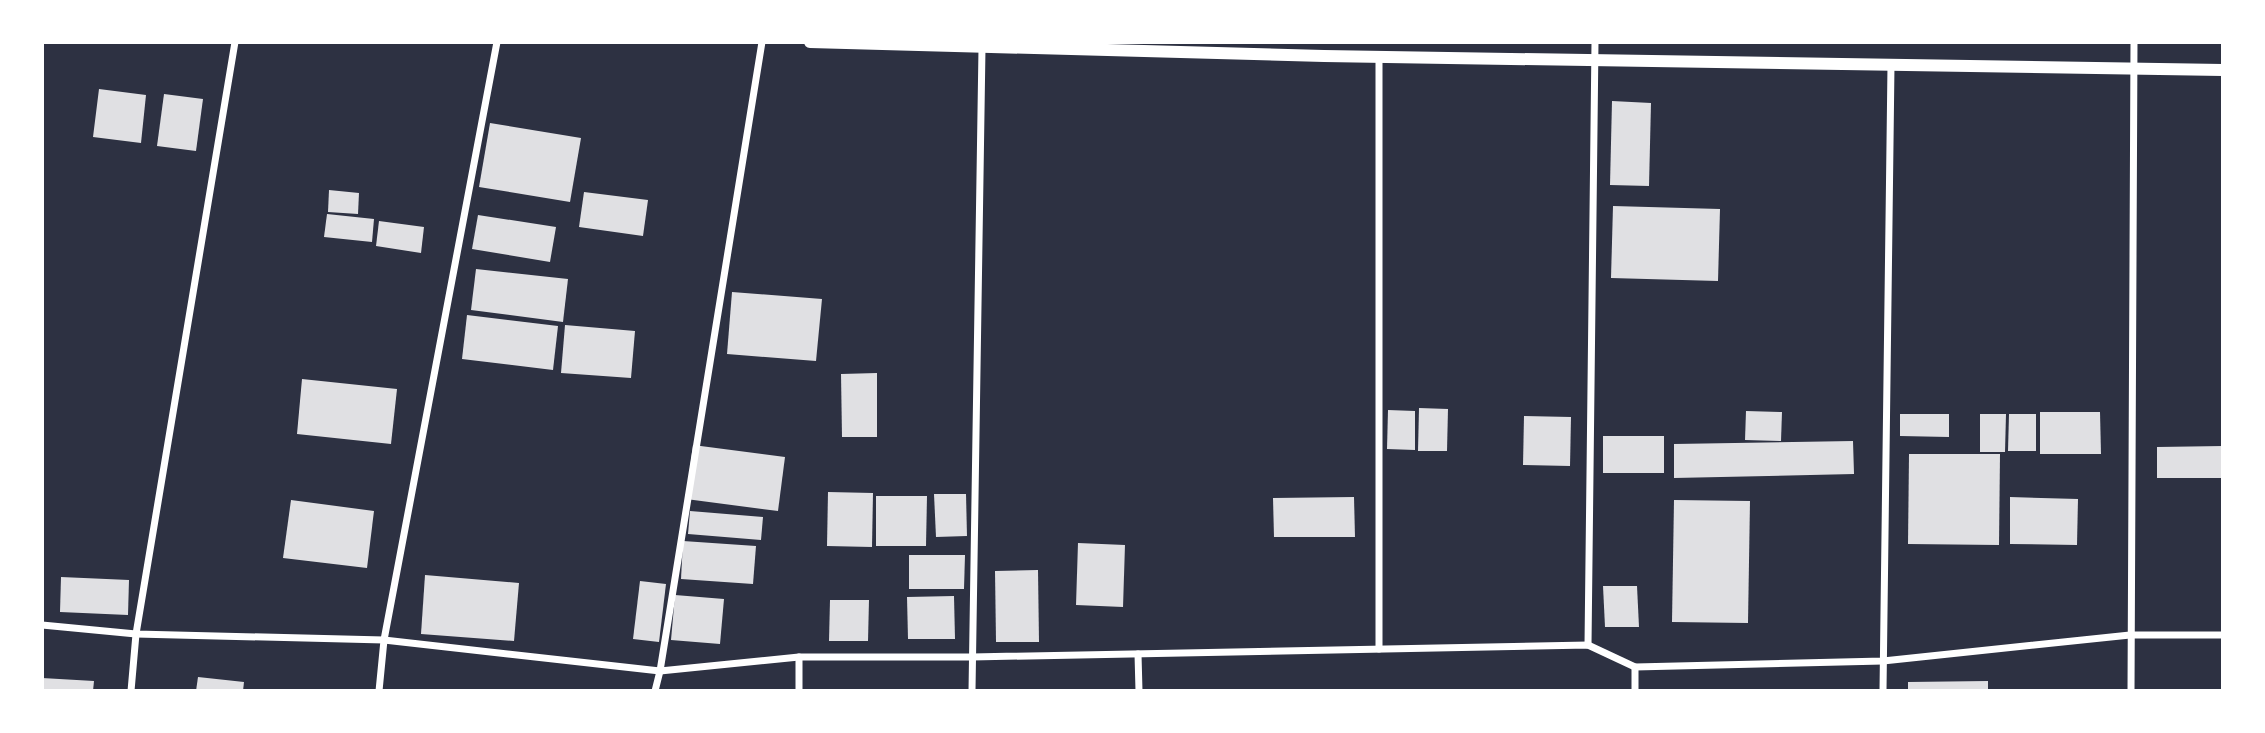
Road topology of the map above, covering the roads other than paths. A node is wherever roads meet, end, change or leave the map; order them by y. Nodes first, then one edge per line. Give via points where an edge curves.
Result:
1 (235, 42) edge
2 (497, 42) edge
3 (762, 42) edge
4 (810, 42) edge
5 (1595, 42) edge
6 (2134, 42) edge
7 (982, 48) junction
8 (1379, 57) junction
9 (1594, 60) junction
10 (1891, 65) junction
11 (2134, 69) junction
12 (2223, 70) edge
13 (42, 625) edge
14 (136, 634) junction
15 (2130, 635) junction
16 (2223, 635) edge
17 (384, 640) junction
18 (1588, 645) junction
19 (1379, 649) junction
20 (1138, 654) junction
21 (799, 657) junction
22 (972, 657) junction
23 (1883, 661) junction
24 (1635, 667) junction
25 (660, 671) junction
26 (131, 691) edge
27 (379, 691) edge
28 (654, 691) edge
29 (799, 691) edge
30 (972, 691) edge
31 (1139, 691) edge
32 (1635, 691) edge
33 (1883, 691) edge
34 (2131, 691) edge

1 - 14 street
2 - 17 street
3 - 25 street
4 - 7 street
5 - 9 street
6 - 11 street
7 - 8 street
7 - 22 street
8 - 9 street
8 - 19 street
9 - 10 street
9 - 18 street
10 - 11 street
10 - 23 street
11 - 12 street
11 - 15 street
13 - 14 street
14 - 17 street
14 - 26 street
15 - 16 street
15 - 23 street
15 - 34 street
17 - 25 street
17 - 27 street
18 - 19 street
18 - 24 street
19 - 20 street
20 - 22 street
20 - 31 street
21 - 22 street
21 - 25 street
21 - 29 street
22 - 30 street
23 - 24 street
23 - 33 street
24 - 32 street
25 - 28 street

